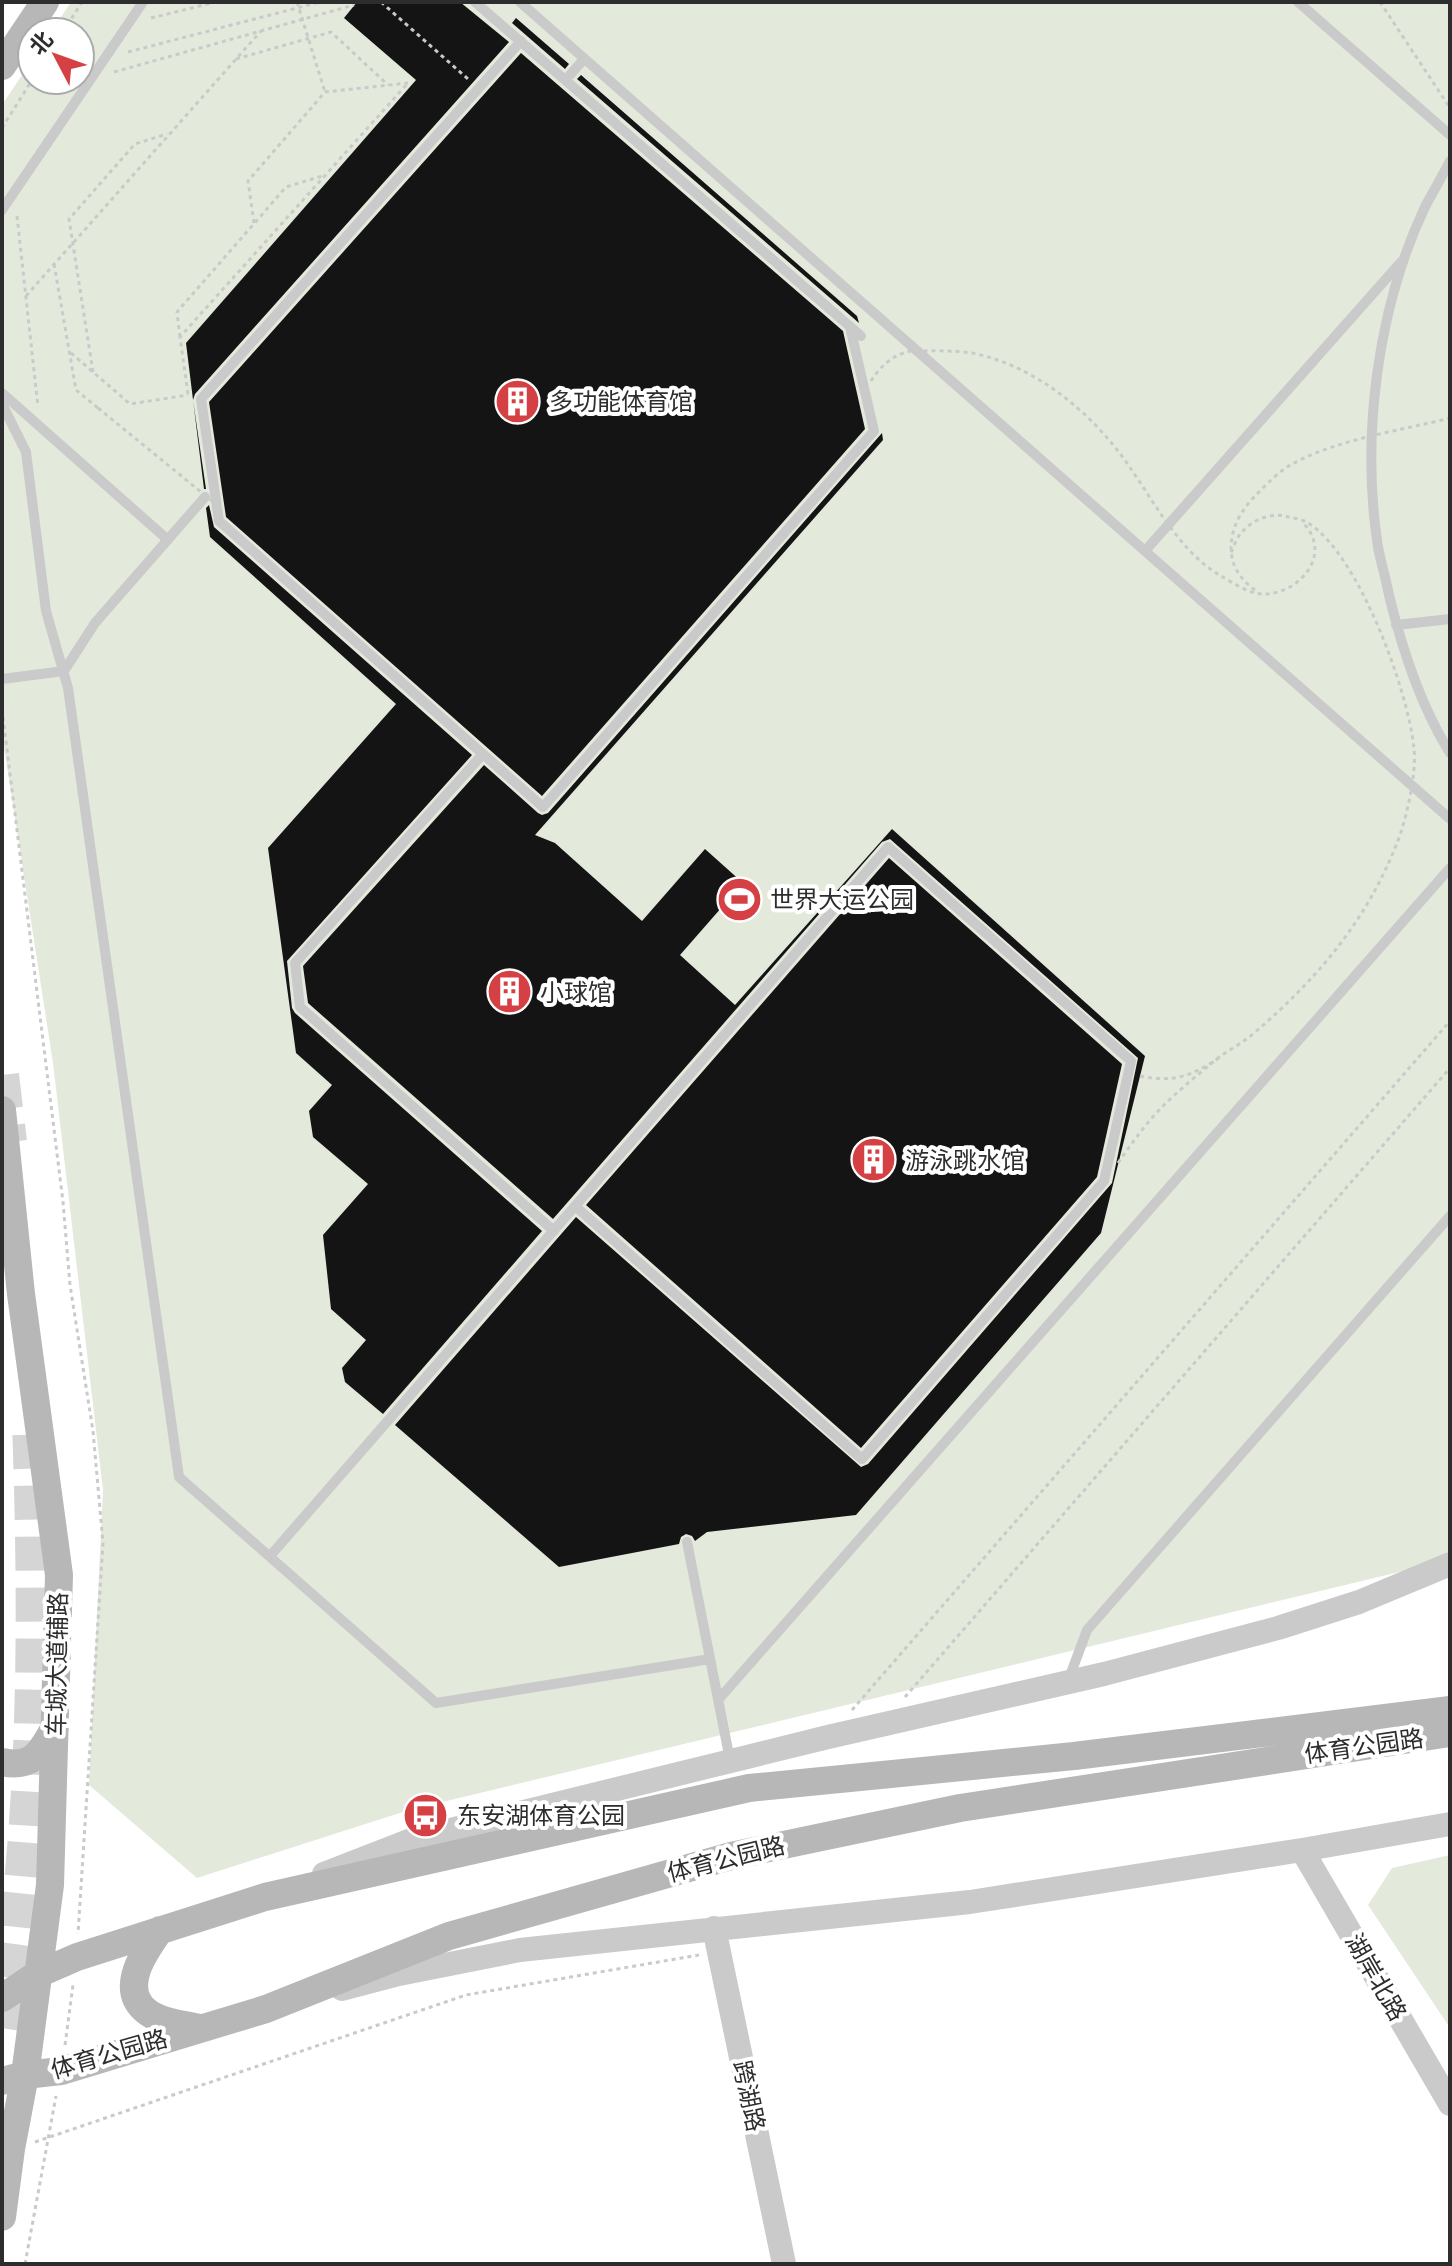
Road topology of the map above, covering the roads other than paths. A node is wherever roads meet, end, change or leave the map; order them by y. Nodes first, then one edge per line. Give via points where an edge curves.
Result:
1 (45, 2) edge
2 (143, 2) edge
3 (475, 2) edge
4 (520, 2) edge
5 (1298, 2) edge
6 (521, 41) junction
7 (584, 59) junction
8 (2, 66) edge
9 (570, 75) dead end
10 (1450, 135) edge
11 (1450, 161) edge
12 (2, 210) edge
13 (1407, 255) junction
14 (850, 327) junction
15 (861, 336) dead end
16 (2, 393) edge
17 (2, 404) edge
18 (203, 499) road end
19 (168, 540) junction
20 (1145, 551) junction
21 (1450, 619) edge
22 (1396, 625) junction
23 (64, 671) junction
24 (2, 679) edge
25 (1450, 753) edge
26 (483, 754) junction
27 (1450, 819) edge
28 (1450, 868) edge
29 (2, 1110) edge
30 (575, 1206) junction
31 (1450, 1216) edge
32 (554, 1231) junction
33 (687, 1542) dead end
34 (270, 1556) junction
35 (1445, 1568) edge
36 (710, 1659) junction
37 (1067, 1683) junction
38 (718, 1700) junction
39 (1450, 1710) edge
40 (55, 1726) junction
41 (1450, 1733) edge
42 (2, 1762) edge
43 (731, 1762) junction
44 (1450, 1824) edge
45 (1302, 1850) junction
46 (265, 1897) junction
47 (160, 1930) junction
48 (716, 1940) junction
49 (38, 1974) junction
50 (2, 1998) edge
51 (266, 2009) junction
52 (200, 2028) junction
53 (14, 2078) edge
54 (1450, 2104) edge
55 (2, 2217) edge
56 (784, 2264) edge

1 - 8 main road
2 - 12 lane
3 - 6 lane
4 - 7 lane
5 - 10 lane
6 - 14 lane
6 - 26 lane via 201,399 219,521
7 - 9 lane
7 - 20 lane
11 - 13 lane
13 - 20 lane
13 - 22 lane via 1382,342 1373,410 1378,547
14 - 15 lane
14 - 26 lane via 874,431 543,807
16 - 19 lane
17 - 23 lane via 26,452 46,611
18 - 19 lane
19 - 23 lane via 95,623
20 - 27 lane
21 - 22 lane
22 - 25 lane via 1414,680
23 - 24 lane
23 - 34 lane via 179,1477
26 - 32 lane via 295,963 300,1007
28 - 38 lane
29 - 40 main road, 车城大道辅路 via 59,1575
30 - 30 lane via 888,847 1131,1061 1104,1181 862,1459
30 - 32 lane
31 - 37 lane via 1087,1630
32 - 34 lane
33 - 36 lane
34 - 36 lane via 436,1703
35 - 37 street via 1278,1628
36 - 38 lane
37 - 43 street
38 - 43 lane
39 - 46 main road, 体育公园路 via 1074,1756 749,1788
40 - 42 main road via 42,1752 25,1762
40 - 49 main road, 车城大道辅路 via 50,1885
41 - 51 main road, 体育公园路 via 960,1808 731,1856 449,1936
43 - 46 street via 414,1839
44 - 45 street
45 - 48 street
45 - 54 street, 湖岸北路
46 - 47 main road, 体育公园路
47 - 49 main road, 体育公园路
47 - 52 main road via 143,1954 134,1980 136,1998 159,2017
48 - 51 street via 520,1950
48 - 56 street, 跨湖路
49 - 50 main road, 体育公园路
49 - 53 main road, 车城大道辅路
51 - 52 main road, 体育公园路
52 - 53 main road, 体育公园路 via 61,2071
53 - 55 main road, 车城大道辅路

